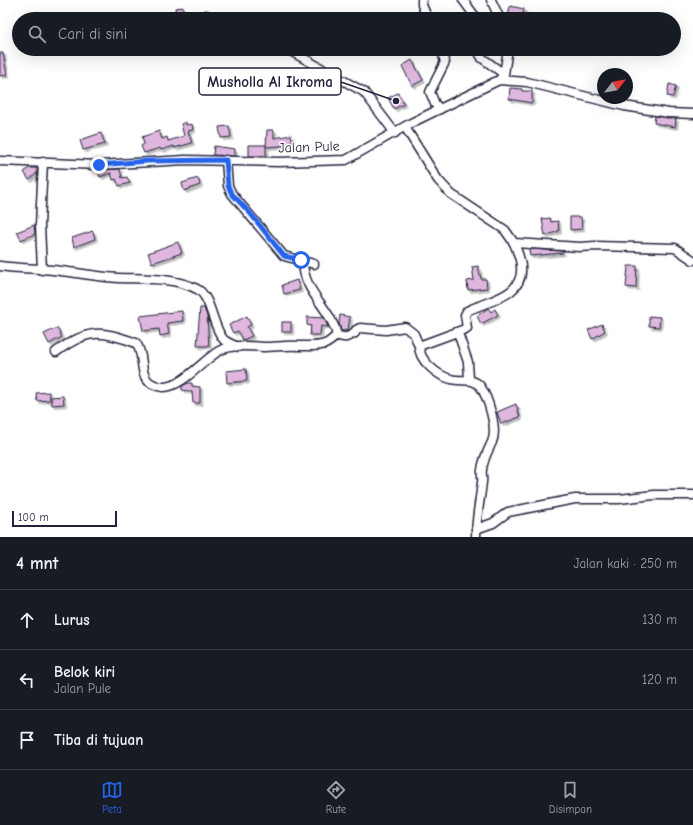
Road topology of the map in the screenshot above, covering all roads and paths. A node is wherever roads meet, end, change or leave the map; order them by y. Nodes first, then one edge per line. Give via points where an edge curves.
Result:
1 (422, 0) edge
2 (463, 0) edge
3 (491, 0) edge
4 (425, 12) edge
5 (472, 12) edge
6 (497, 12) edge
7 (300, 56) edge
8 (443, 56) edge
9 (481, 56) edge
10 (506, 56) edge
11 (502, 77) junction
12 (440, 109) junction
13 (693, 114) edge
14 (405, 127) junction
15 (395, 133) junction
16 (226, 160) junction
17 (0, 161) edge
18 (43, 162) junction
19 (514, 243) junction
20 (693, 260) edge
21 (303, 261) junction
22 (314, 264) dead end
23 (0, 266) edge
24 (42, 270) junction
25 (458, 333) junction
26 (338, 335) junction
27 (419, 346) junction
28 (238, 347) junction
29 (56, 352) dead end
30 (469, 380) junction
31 (693, 495) edge
32 (476, 533) edge

1 - 4 street
2 - 5 street
3 - 6 street
7 - 15 street via 364,92
8 - 12 street via 445,62 430,92
9 - 11 street
10 - 11 street
11 - 12 street, Jalan Pule
11 - 13 street via 624,106
12 - 14 street, Jalan Pule
14 - 15 street, Jalan Pule
14 - 19 street via 438,180 451,194 505,230
15 - 16 street, Jalan Pule via 346,160
16 - 18 street, Jalan Pule via 148,161 99,165
16 - 21 street via 228,186 232,194 284,256
17 - 18 street, Jalan Pule
18 - 24 street via 40,225
19 - 20 street via 675,248
19 - 25 street via 522,267 517,285 503,297 467,311 467,328
21 - 22 street
21 - 26 street via 304,278 331,317
23 - 24 street
24 - 28 street via 118,278 145,278 172,282 198,290 208,304 224,340
25 - 27 street
25 - 30 street via 468,362
26 - 27 street via 349,337 360,328 386,330 405,327 414,334
26 - 28 street via 326,344
27 - 30 street via 423,360 437,372 452,380
28 - 29 street via 221,350 180,382 163,387 146,379 142,373 141,354 136,342 100,332 73,339
30 - 32 street via 480,386 494,424 492,441 485,454 482,471
31 - 32 street via 574,499 508,512

